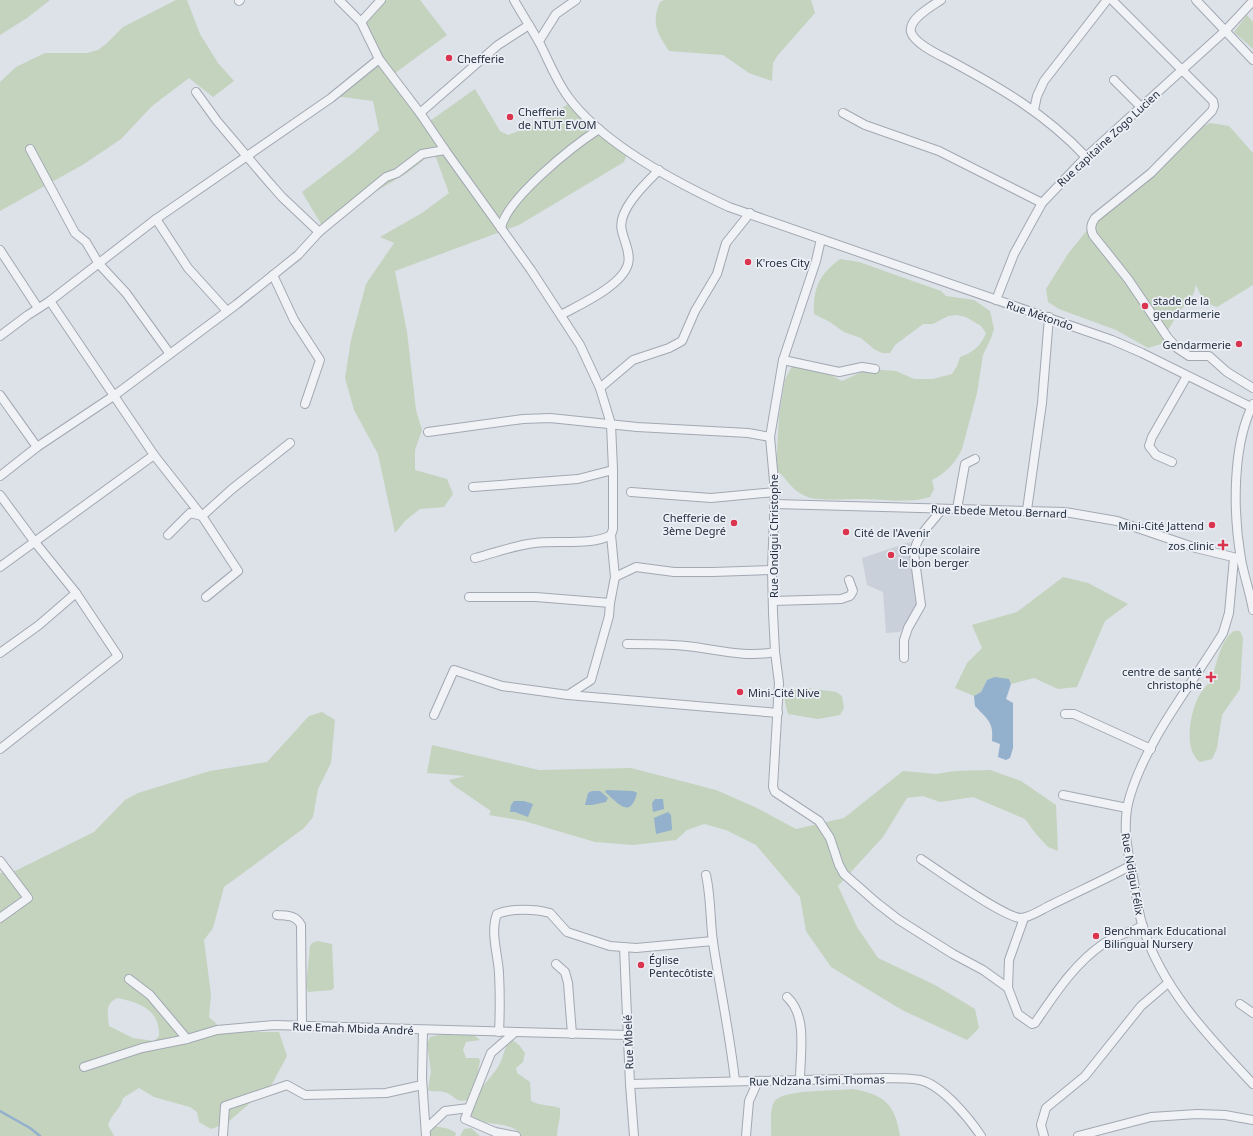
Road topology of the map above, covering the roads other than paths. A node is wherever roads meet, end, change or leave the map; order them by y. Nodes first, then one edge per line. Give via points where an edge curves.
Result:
1 (339, 0) edge
2 (381, 0) edge
3 (514, 0) edge
4 (576, 0) edge
5 (941, 0) edge
6 (1107, 0) edge
7 (1112, 0) edge
8 (1196, 0) edge
9 (1253, 1) edge
10 (362, 22) junction
11 (529, 25) junction
12 (1225, 31) junction
13 (539, 41) junction
14 (379, 59) junction
15 (1253, 60) edge
16 (1181, 71) junction
17 (1114, 80) dead end
18 (196, 92) dead end
19 (1141, 107) junction
20 (1034, 110) junction
21 (420, 113) junction
22 (843, 113) dead end
23 (599, 129) junction
24 (30, 149) dead end
25 (445, 150) junction
26 (247, 156) junction
27 (1086, 157) junction
28 (659, 170) junction
29 (1042, 203) junction
30 (750, 214) junction
31 (156, 219) junction
32 (501, 228) junction
33 (320, 232) junction
34 (821, 239) junction
35 (0, 250) edge
36 (99, 264) junction
37 (273, 276) junction
38 (996, 300) junction
39 (50, 301) junction
40 (38, 308) junction
41 (227, 311) junction
42 (561, 315) junction
43 (1049, 317) junction
44 (0, 336) edge
45 (170, 354) junction
46 (783, 360) junction
47 (875, 369) dead end
48 (1187, 376) junction
49 (600, 388) junction
50 (1253, 388) edge
51 (0, 395) edge
52 (115, 395) junction
53 (304, 404) dead end
54 (1252, 406) edge
55 (611, 424) junction
56 (428, 432) dead end
57 (770, 437) junction
58 (290, 443) dead end
59 (37, 447) junction
60 (154, 455) junction
61 (975, 459) dead end
62 (1172, 462) dead end
63 (613, 470) junction
64 (0, 476) edge
65 (473, 487) dead end
66 (631, 492) dead end
67 (775, 492) junction
68 (0, 495) edge
69 (775, 504) junction
70 (942, 509) junction
71 (957, 509) junction
72 (1027, 510) junction
73 (202, 516) junction
74 (168, 535) dead end
75 (611, 535) junction
76 (34, 541) junction
77 (475, 558) dead end
78 (1237, 558) junction
79 (0, 567) edge
80 (772, 570) junction
81 (615, 578) junction
82 (849, 580) dead end
83 (76, 593) junction
84 (206, 597) dead end
85 (469, 598) dead end
86 (773, 601) junction
87 (610, 603) junction
88 (1253, 610) edge
89 (627, 644) dead end
90 (775, 652) junction
91 (0, 653) edge
92 (904, 658) dead end
93 (568, 695) junction
94 (778, 713) junction
95 (434, 714) dead end
96 (1065, 714) dead end
97 (0, 749) edge
98 (1151, 749) junction
99 (1063, 795) dead end
100 (1127, 808) junction
101 (921, 859) dead end
102 (0, 862) edge
103 (1130, 866) junction
104 (706, 875) dead end
105 (277, 915) dead end
106 (0, 918) edge
107 (1024, 918) junction
108 (1142, 926) junction
109 (713, 941) junction
110 (624, 947) junction
111 (556, 964) dead end
112 (129, 979) dead end
113 (1168, 982) junction
114 (1008, 988) junction
115 (787, 997) dead end
116 (1240, 1004) dead end
117 (1253, 1013) edge
118 (302, 1025) junction
119 (423, 1030) junction
120 (499, 1032) junction
121 (514, 1033) junction
122 (572, 1034) junction
123 (627, 1035) junction
124 (187, 1039) junction
125 (84, 1067) dead end
126 (800, 1080) junction
127 (735, 1081) junction
128 (758, 1081) junction
129 (630, 1084) junction
130 (1253, 1084) edge
131 (422, 1085) junction
132 (469, 1108) junction
133 (1253, 1120) edge
134 (426, 1132) edge
135 (223, 1136) edge
136 (516, 1136) edge
137 (634, 1136) edge
138 (746, 1136) edge
139 (981, 1136) edge
140 (1044, 1136) edge
141 (1078, 1136) edge

1 - 10 street
2 - 10 street
3 - 11 street, Rue Métondo
4 - 13 street via 556,14
5 - 20 street via 911,24 914,37 929,49
6 - 20 street via 1044,80
7 - 16 street
8 - 12 street
9 - 12 street, Rue capitaine Zogo Lucien
10 - 14 street
11 - 13 street, Rue Métondo
11 - 21 street via 512,34
12 - 15 street
12 - 16 street, Rue capitaine Zogo Lucien
13 - 23 street, Rue Métondo via 568,98
14 - 21 street
14 - 26 street via 331,98
16 - 19 street, Rue capitaine Zogo Lucien
16 - 50 street via 1213,101 1212,111 1151,174 1095,218 1091,223 1091,230 1177,348 1189,356 1209,356 1227,372
17 - 19 street
18 - 26 street
19 - 27 street, Rue capitaine Zogo Lucien
20 - 27 street
21 - 25 street
22 - 29 street via 865,125 939,152
23 - 28 street, Rue Métondo
23 - 32 street via 539,177 513,205
24 - 36 street via 75,234 86,242
25 - 32 street
25 - 33 street via 422,154 397,173 386,177
26 - 31 street
26 - 33 street via 282,197
27 - 29 street, Rue capitaine Zogo Lucien
28 - 30 street, Rue Métondo via 697,192
28 - 42 street via 631,202 620,224 630,257 628,265 620,276 592,300
29 - 38 street, Rue capitaine Zogo Lucien via 1014,254
30 - 34 street, Rue Métondo
30 - 49 street via 726,243 717,274 697,306 682,341 633,360
31 - 36 street
31 - 41 street via 188,268
32 - 42 street
33 - 37 street
34 - 38 street, Rue Métondo
34 - 46 street, Rue Ondigui Christophe
35 - 40 street
36 - 39 street
36 - 45 street via 126,293
37 - 41 street
37 - 53 street via 294,320 320,360
38 - 43 street, Rue Métondo
39 - 40 street
39 - 52 street
40 - 44 street
41 - 45 street
42 - 49 street via 580,345
43 - 48 street, Rue Métondo via 1112,340
43 - 72 street via 1042,403
45 - 52 street
46 - 47 street via 840,372 862,367
46 - 57 street, Rue Ondigui Christophe
48 - 54 street, Rue Métondo
48 - 62 street via 1152,437 1150,446 1156,455
49 - 55 street
51 - 59 street
52 - 59 street
52 - 60 street
54 - 78 street via 1237,470
55 - 56 street via 550,418 523,419
55 - 57 street via 748,433
55 - 63 street
57 - 67 street, Rue Ondigui Christophe
58 - 73 street
59 - 64 street
60 - 73 street
60 - 76 street
61 - 71 street via 965,464
63 - 65 street via 578,479
63 - 75 street
66 - 67 street via 711,498
67 - 69 street, Rue Ondigui Christophe
68 - 76 street
69 - 70 street, Rue Ebede Metou Bernard
69 - 80 street, Rue Ondigui Christophe
70 - 71 street, Rue Ebede Metou Bernard
70 - 92 street via 918,538 915,546 921,605 904,640
71 - 72 street, Rue Ebede Metou Bernard
72 - 78 street, Rue Ebede Metou Bernard via 1065,512 1117,521
73 - 74 street via 190,513
73 - 84 street via 238,571
75 - 77 street via 584,541 533,543
75 - 81 street
76 - 79 street
76 - 83 street
78 - 88 street
78 - 98 street, Rue Ndigui Félix via 1229,613 1223,633 1164,724
80 - 81 street via 674,572 636,567
80 - 86 street, Rue Ondigui Christophe
81 - 87 street
82 - 86 street via 853,591 850,596 841,600
83 - 91 street
83 - 97 street via 118,656
85 - 87 street via 536,597
86 - 90 street, Rue Ondigui Christophe
87 - 93 street via 609,616 591,680
89 - 90 street via 687,646 757,655
90 - 94 street, Rue Ondigui Christophe via 779,683
93 - 94 street
93 - 95 street via 502,686 454,670
94 - 114 street, Rue Ondigui Christophe via 774,792 819,821 830,838 844,874 877,903 899,920 988,973
96 - 98 street via 1074,714
98 - 100 street, Rue Ndigui Félix via 1142,763
99 - 100 street
100 - 103 street, Rue Ndigui Félix via 1126,835
101 - 107 street via 1012,916
102 - 106 street via 28,898
103 - 107 street via 1092,887
103 - 108 street, Rue Ndigui Félix
104 - 109 street via 710,891
105 - 118 street via 294,916 301,925
107 - 114 street via 1009,960
108 - 113 street, Rue Ndigui Félix
108 - 114 street via 1104,944 1088,957 1070,975 1035,1023 1021,1017
109 - 110 street
109 - 127 street
110 - 120 street via 604,944 569,933 550,913 506,910 497,914 495,934 500,991
110 - 123 street, Rue Mbelé
111 - 122 street via 565,972 568,982
112 - 124 street via 150,995
113 - 130 street, Rue Ndigui Félix via 1208,1034
113 - 140 street via 1138,1010 1084,1076 1046,1108 1041,1126
115 - 126 street via 796,1007 801,1020
116 - 117 street
118 - 119 street, Rue Emah Mbida André
118 - 124 street, Rue Emah Mbida André via 217,1030
119 - 120 street, Rue Emah Mbida André
119 - 131 street
120 - 121 street, Rue Emah Mbida André
121 - 122 street, Rue Emah Mbida André
121 - 132 street via 491,1053
122 - 123 street, Rue Emah Mbida André
123 - 129 street, Rue Mbelé
124 - 125 street, Rue Emah Mbida André via 142,1048
126 - 128 street, Rue Ndzana Tsimi Thomas
126 - 139 street, Rue Ndzana Tsimi Thomas via 922,1080 936,1086 966,1116
127 - 128 street, Rue Ndzana Tsimi Thomas
127 - 129 street, Rue Ndzana Tsimi Thomas
128 - 138 street via 749,1101
129 - 137 street, Rue Mbelé
131 - 134 street
131 - 135 street via 386,1093 305,1095 287,1085 225,1106
132 - 134 street via 445,1111
132 - 136 street via 465,1119 495,1132
133 - 141 street via 1225,1115 1196,1114 1151,1117

